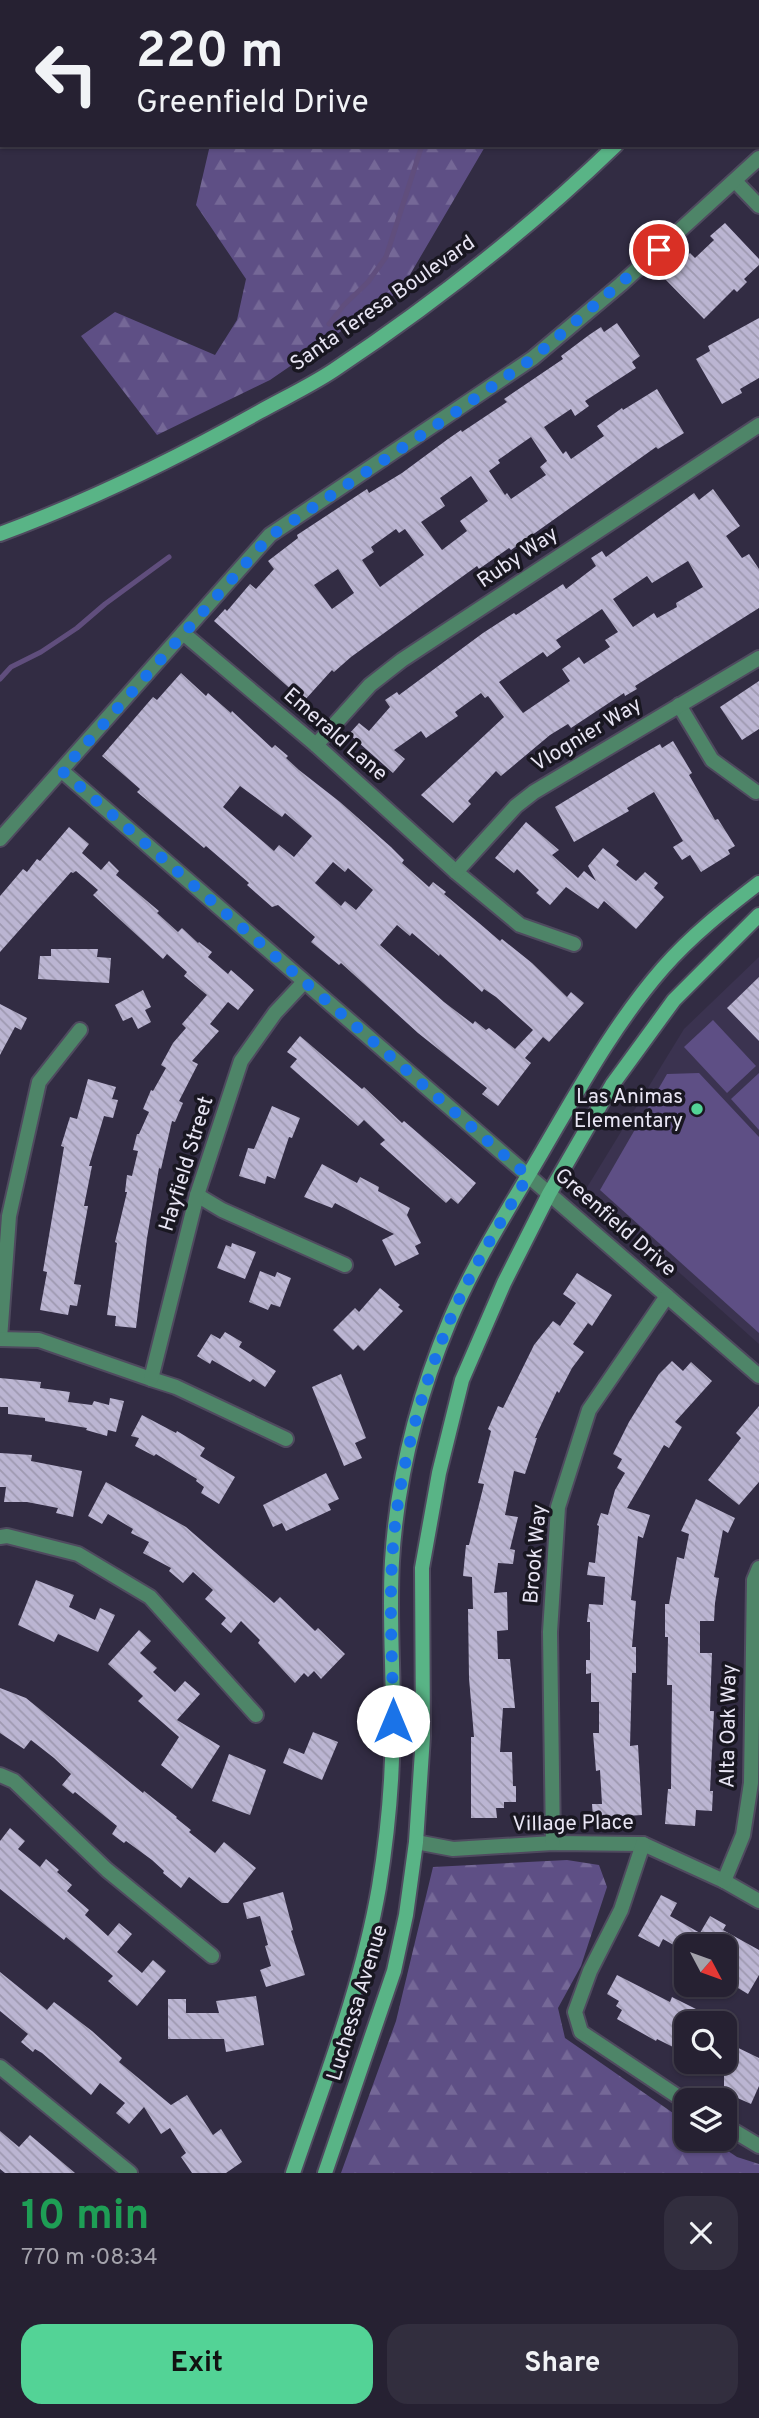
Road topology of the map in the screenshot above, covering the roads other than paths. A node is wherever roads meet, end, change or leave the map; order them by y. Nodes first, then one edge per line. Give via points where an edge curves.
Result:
1 (614, 147) edge
2 (759, 158) edge
3 (735, 181) junction
4 (759, 206) edge
5 (759, 425) edge
6 (0, 534) edge
7 (183, 633) junction
8 (759, 657) edge
9 (679, 705) junction
10 (316, 746) junction
11 (62, 771) junction
12 (756, 792) dead end
13 (0, 839) edge
14 (456, 872) junction
15 (759, 883) edge
16 (759, 915) edge
17 (574, 944) dead end
18 (304, 982) junction
19 (80, 1030) dead end
20 (528, 1176) junction
21 (549, 1194) junction
22 (197, 1195) junction
23 (345, 1265) dead end
24 (667, 1296) junction
25 (0, 1339) edge
26 (759, 1376) edge
27 (151, 1379) junction
28 (286, 1438) dead end
29 (0, 1536) edge
30 (759, 1568) edge
31 (256, 1715) dead end
32 (0, 1774) edge
33 (416, 1842) junction
34 (553, 1843) junction
35 (643, 1844) junction
36 (724, 1881) junction
37 (759, 1901) edge
38 (212, 1956) dead end
39 (0, 2067) edge
40 (674, 2094) edge
41 (737, 2133) edge
42 (759, 2146) edge
43 (130, 2173) edge
44 (293, 2173) edge
45 (325, 2173) edge

1 - 6 street, Santa Teresa Boulevard via 500,247 331,372 201,444
2 - 3 street
3 - 4 street
3 - 7 street via 533,358 270,536
5 - 10 street, Ruby Way via 402,660 370,685
7 - 10 street, Emerald Lane
7 - 11 street
8 - 9 street, Vlognier Way
9 - 12 street via 712,760
9 - 14 street, Vlognier Way via 534,792
10 - 14 street, Emerald Lane
11 - 13 street
11 - 18 street, Greenfield Drive
14 - 17 street, Emerald Lane via 520,925
15 - 20 street via 702,929 632,1007
16 - 21 street, Luchessa Avenue via 674,1000 612,1085
18 - 20 street, Greenfield Drive
18 - 22 street, Hayfield Street via 241,1061
19 - 25 street via 39,1082 9,1216
20 - 21 street, Greenfield Drive
20 - 44 street via 487,1244 451,1318 403,1470 392,1562 390,1801 379,1888 355,1991
21 - 24 street, Greenfield Drive
21 - 33 street, Luchessa Avenue via 503,1283 462,1380 439,1473 422,1568 423,1736
22 - 23 street
22 - 27 street, Hayfield Street
24 - 26 street, Greenfield Drive
24 - 34 street, Brook Way via 589,1410 558,1507 550,1632
25 - 27 street via 39,1340
27 - 28 street
29 - 31 street via 78,1554 150,1597
30 - 36 street, Alta Oak Way via 754,1580 751,1783 743,1835
32 - 38 street via 14,1781 107,1870
33 - 34 street, Village Place via 453,1849
33 - 45 street, Luchessa Avenue via 394,1971
34 - 35 street, Village Place
35 - 36 street, Village Place
35 - 40 street via 621,1910 575,2012 581,2032
36 - 37 street, Village Place
39 - 43 street
41 - 42 street

